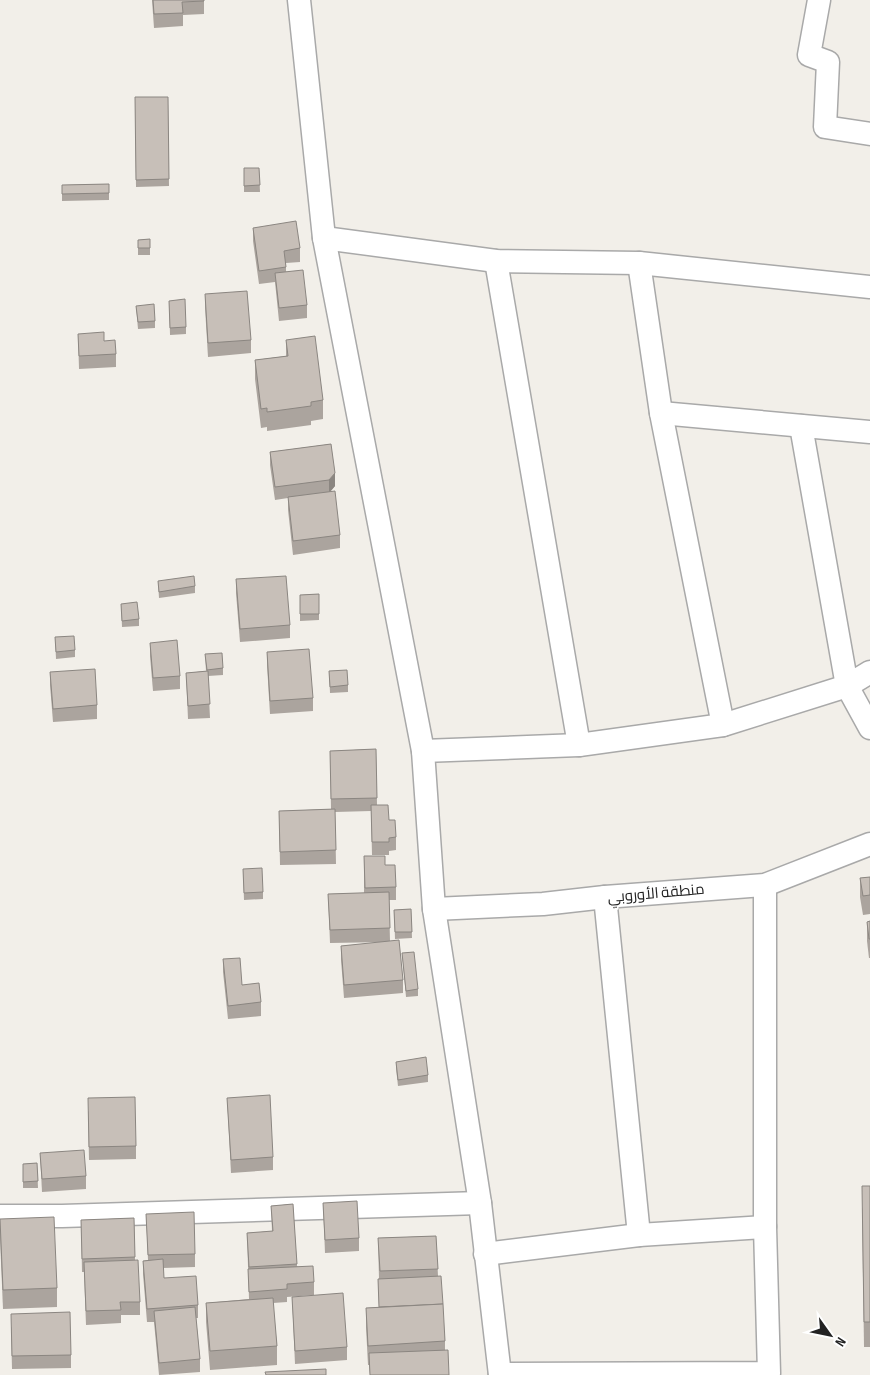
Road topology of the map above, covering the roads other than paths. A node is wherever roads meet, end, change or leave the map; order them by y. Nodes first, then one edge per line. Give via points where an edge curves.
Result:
1 (299, 0) edge
2 (819, 0) edge
3 (870, 134) edge
4 (324, 238) junction
5 (496, 260) junction
6 (639, 263) junction
7 (870, 287) edge
8 (661, 413) junction
9 (800, 426) junction
10 (870, 432) edge
11 (870, 672) edge
12 (847, 686) junction
13 (724, 726) junction
14 (870, 728) edge
15 (579, 744) junction
16 (423, 751) junction
17 (870, 844) edge
18 (765, 885) junction
19 (605, 897) junction
20 (434, 909) junction
21 (480, 1203) junction
22 (0, 1216) edge
23 (765, 1227) junction
24 (638, 1235) junction
25 (485, 1254) junction
26 (500, 1375) edge

1 - 4 street
2 - 3 street via 809,55 828,62 825,127
4 - 5 street
4 - 16 street
5 - 6 street
5 - 15 street
6 - 7 street
6 - 8 street
8 - 9 street
8 - 13 street
9 - 10 street
9 - 12 street
11 - 12 street
12 - 13 street
12 - 14 street
13 - 15 street
15 - 16 street
16 - 20 street
17 - 18 street, منطقة الأوروبي
18 - 19 street, منطقة الأوروبي
18 - 23 street
19 - 20 street, منطقة الأوروبي via 543,904
19 - 24 street
20 - 21 street
21 - 22 street
21 - 25 street
23 - 24 street
23 - 26 street via 769,1373
24 - 25 street
25 - 26 street

